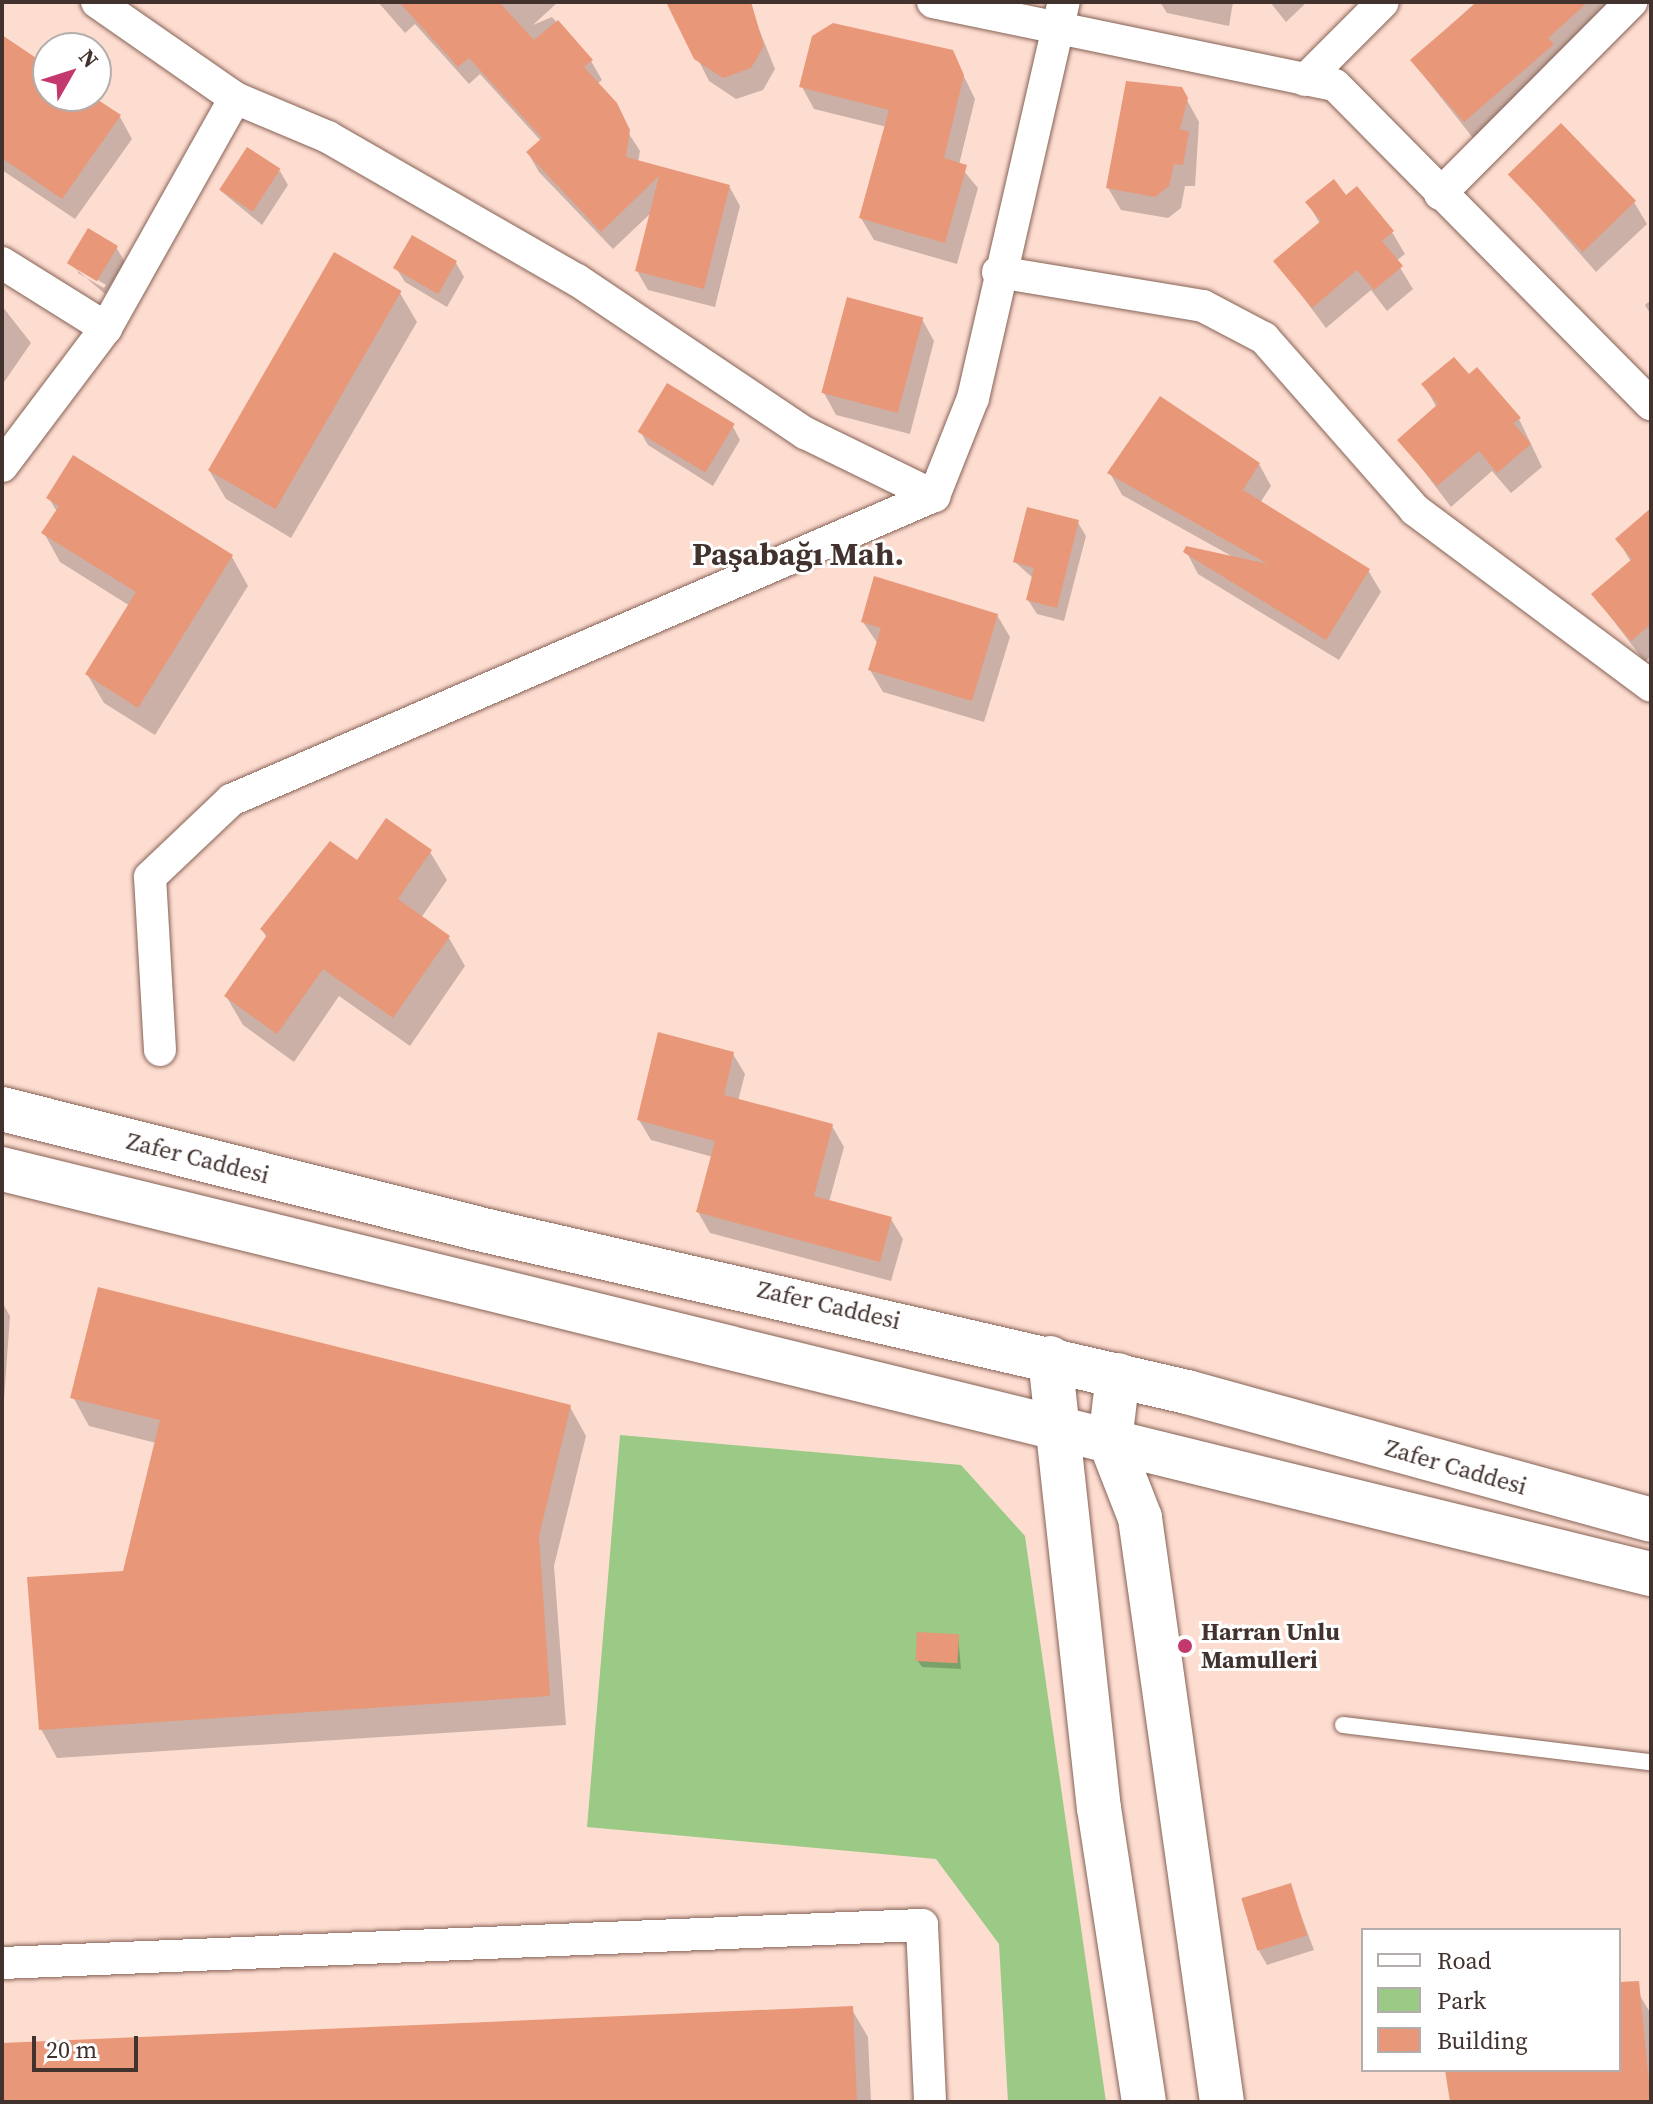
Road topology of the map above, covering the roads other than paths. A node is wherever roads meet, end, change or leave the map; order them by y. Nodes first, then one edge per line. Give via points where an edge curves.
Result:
1 (97, 2) edge
2 (933, 2) edge
3 (1383, 2) edge
4 (1631, 2) edge
5 (1060, 17) edge
6 (1305, 80) junction
7 (235, 98) junction
8 (1440, 194) junction
9 (2, 263) edge
10 (998, 272) junction
11 (106, 328) junction
12 (1651, 404) edge
13 (2, 466) edge
14 (934, 496) junction
15 (1651, 686) edge
16 (160, 1050) dead end
17 (2, 1109) edge
18 (2, 1169) edge
19 (1050, 1358) junction
20 (1118, 1375) junction
21 (1057, 1428) junction
22 (1110, 1441) junction
23 (1651, 1520) edge
24 (1651, 1574) edge
25 (1343, 1725) dead end
26 (1651, 1762) edge
27 (2, 1963) edge
28 (930, 2102) edge
29 (1144, 2102) edge
30 (1222, 2102) edge

1 - 7 street
2 - 5 street
3 - 6 street
4 - 8 street
5 - 6 street
5 - 10 street
6 - 8 street via 1335,85
7 - 11 street
7 - 14 street via 328,137 577,280 805,433
8 - 12 street
9 - 11 street
10 - 14 street via 973,398
10 - 15 street via 1203,306 1264,338 1415,510
11 - 13 street
14 - 16 street via 231,800 150,877
17 - 19 main road, Zafer Caddesi via 475,1228
18 - 21 main road
19 - 20 main road, Zafer Caddesi
19 - 21 main road
20 - 22 main road
20 - 23 main road, Zafer Caddesi
21 - 22 main road
21 - 29 main road via 1099,1808
22 - 24 main road
22 - 30 main road via 1140,1518
25 - 26 lane
27 - 28 street via 922,1925

